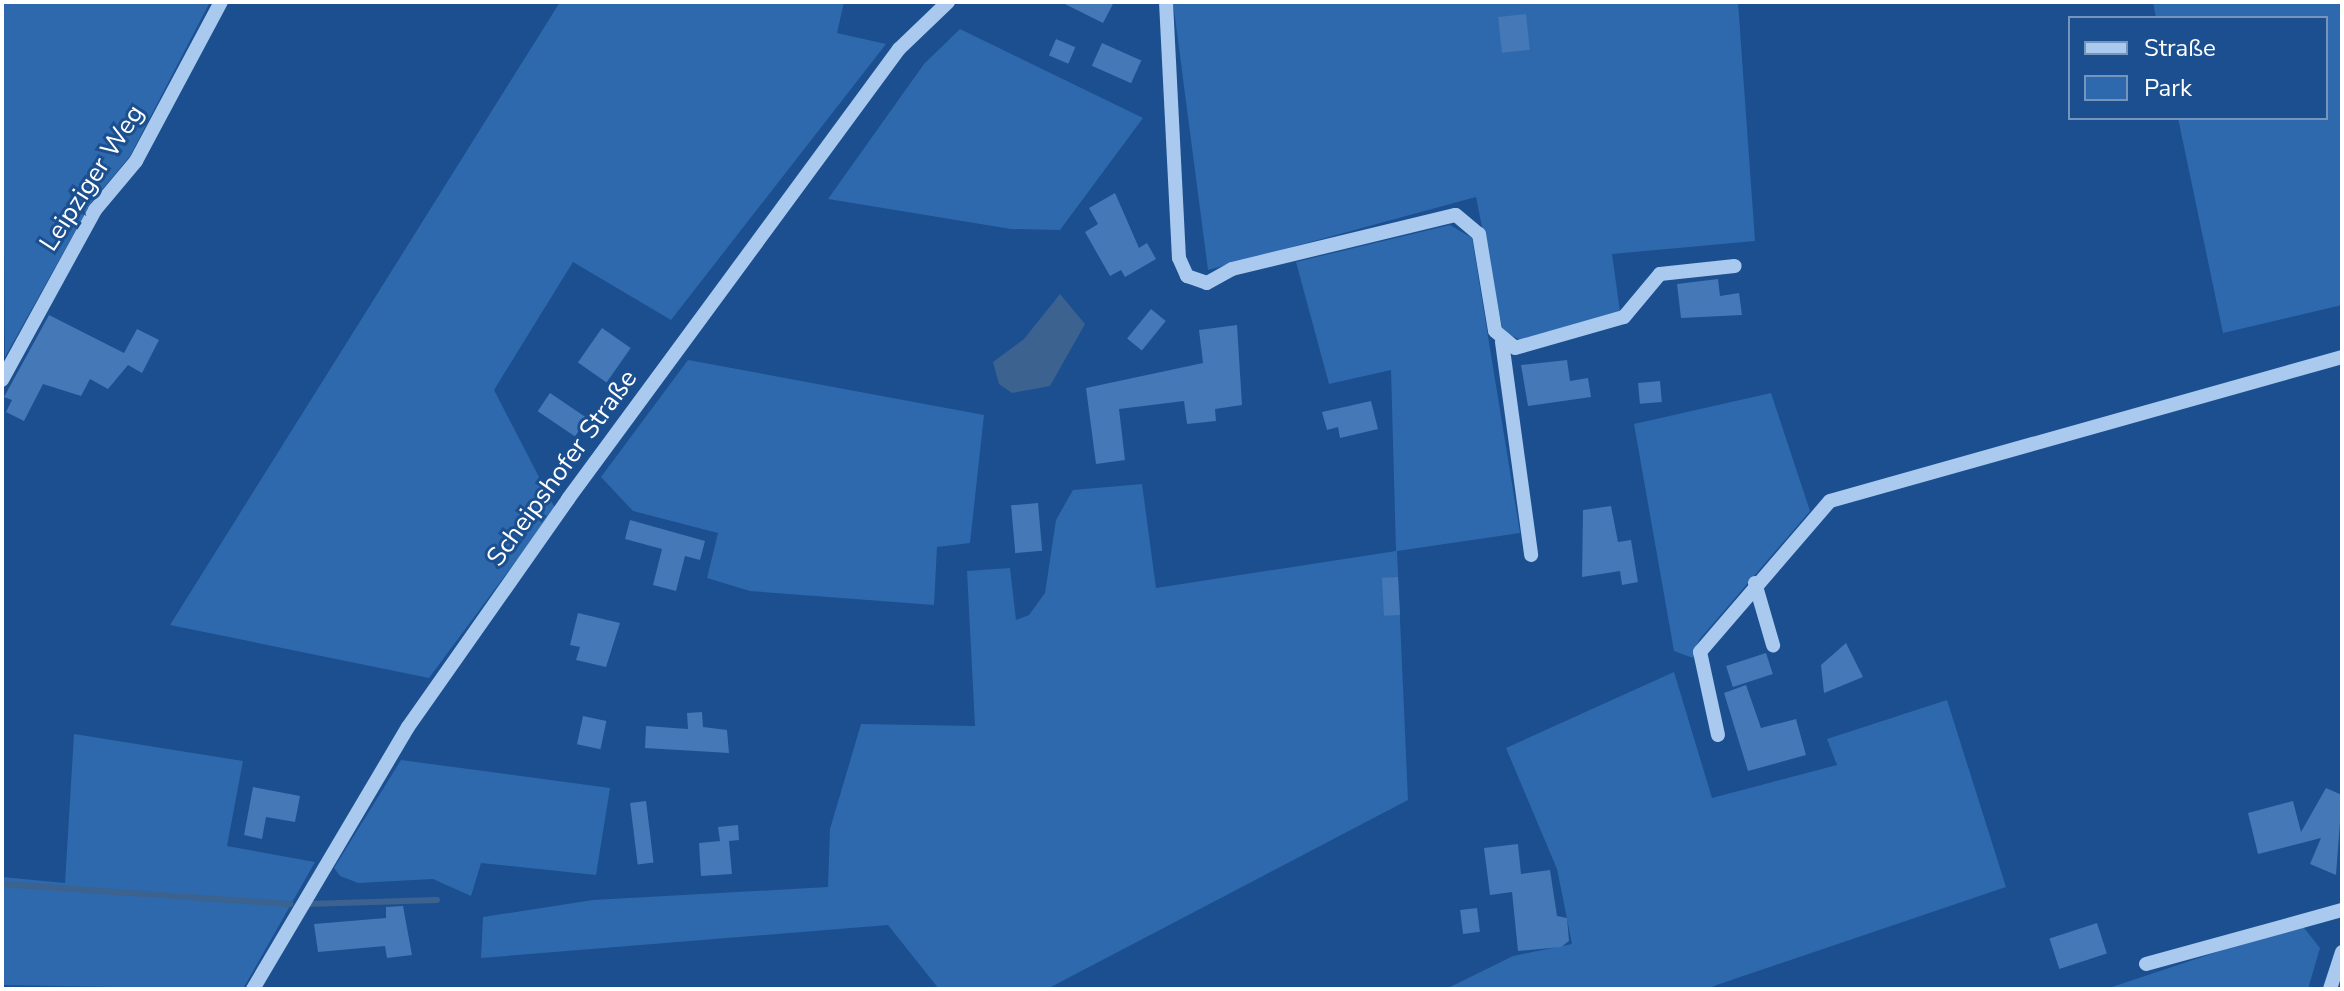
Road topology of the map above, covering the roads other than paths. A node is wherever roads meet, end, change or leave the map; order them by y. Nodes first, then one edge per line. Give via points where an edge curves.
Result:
1 (221, 2) edge
2 (948, 2) edge
3 (1166, 2) edge
4 (1735, 266) dead end
5 (1502, 342) junction
6 (2342, 357) edge
7 (2, 380) edge
8 (1531, 555) dead end
9 (1755, 583) junction
10 (1773, 645) dead end
11 (1718, 735) dead end
12 (2342, 910) edge
13 (2342, 952) edge
14 (2146, 964) dead end
15 (253, 989) edge
16 (2330, 989) edge

1 - 7 street, Leipziger Weg via 136,161 95,210
2 - 15 street, Scheipshofer Straße via 899,49 549,525 408,727
3 - 5 street via 1179,258 1187,276 1207,283 1232,269 1456,215 1479,234
4 - 5 street via 1660,274 1624,317 1515,348
5 - 8 street
6 - 9 street via 1849,493 1812,517
9 - 10 street
9 - 11 street via 1700,652
12 - 14 street
13 - 16 street

